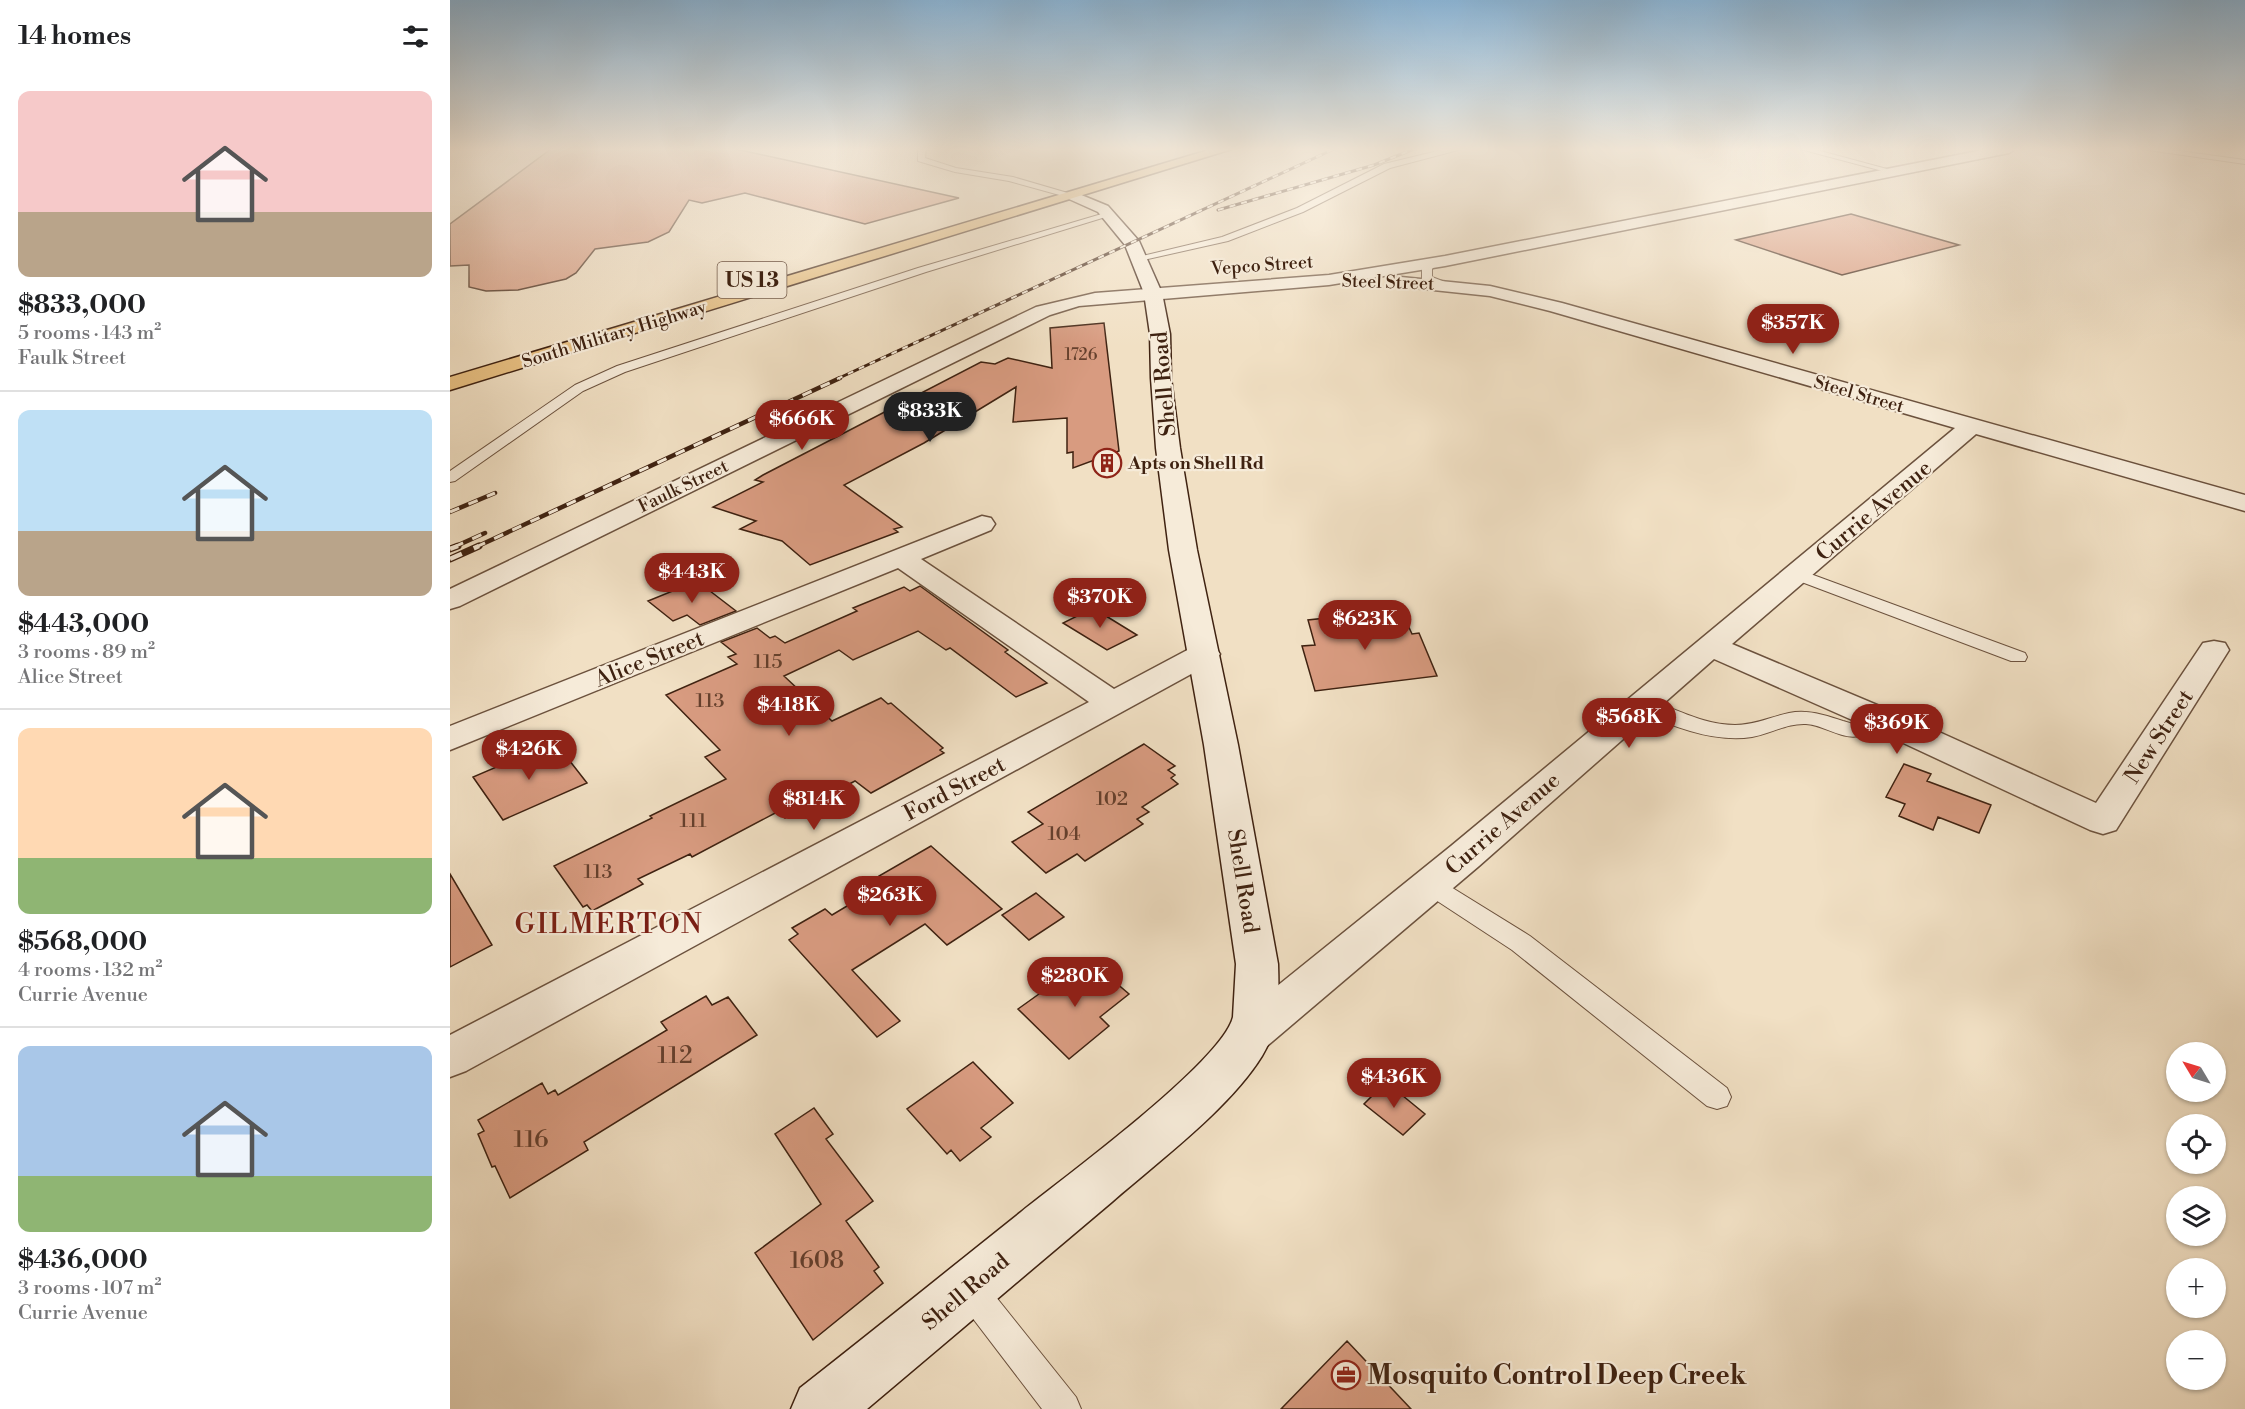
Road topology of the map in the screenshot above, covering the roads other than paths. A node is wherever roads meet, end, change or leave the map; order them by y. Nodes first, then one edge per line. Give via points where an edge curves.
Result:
1 (988, 215) edge
2 (994, 215) edge
3 (1108, 215) joint
4 (1287, 215) edge
5 (1677, 215) edge
6 (1139, 258) junction
7 (1432, 263) junction
8 (1329, 280) junction
9 (1441, 285) junction
10 (1153, 293) junction
11 (450, 369) edge
12 (450, 384) edge
13 (1971, 426) junction
14 (450, 478) edge
15 (2245, 503) edge
16 (982, 524) dead end
17 (900, 557) junction
18 (1797, 574) junction
19 (450, 600) edge
20 (1711, 646) junction
21 (2214, 650) dead end
22 (1204, 654) junction
23 (2018, 657) dead end
24 (1113, 703) junction
25 (1643, 705) junction
26 (1852, 731) dead end
27 (450, 739) edge
28 (1430, 885) junction
29 (1251, 1033) junction
30 (450, 1057) edge
31 (1717, 1096) dead end
32 (969, 1288) junction
33 (820, 1409) edge
34 (1064, 1409) edge

1 - 11 main road, South Military Highway / US 13
2 - 12 main road, South Military Highway / US 13
3 - 6 street, Shell Road via 1133,244
3 - 14 lane via 922,270 621,369 550,406
4 - 6 lane via 1225,238
5 - 7 street, Vepco Street
6 - 10 street, Shell Road
7 - 8 street, Vepco Street
7 - 9 lane via 1427,268 1427,279
8 - 9 street, Steel Street
8 - 10 street, Vepco Street
9 - 13 street, Steel Street via 1490,291 1556,307
10 - 19 street, Faulk Street via 1076,301 1042,311
10 - 22 street, Shell Road via 1160,334 1168,448
13 - 15 street, Steel Street
13 - 18 street, Currie Avenue
16 - 17 street, Alice Street
17 - 24 street
17 - 27 street, Alice Street
18 - 20 street, Currie Avenue
18 - 23 lane
20 - 21 street, New Street via 2103,821
20 - 25 street, Currie Avenue
22 - 24 street, Ford Street
22 - 29 street, Shell Road via 1257,964
24 - 30 street, Ford Street
25 - 26 lane via 1713,730 1749,731 1790,719 1817,719
25 - 28 street, Currie Avenue
28 - 29 street, Currie Avenue
28 - 31 lane via 1521,943
29 - 32 street, Shell Road via 1210,1083 1169,1123
32 - 33 street, Shell Road
32 - 34 lane

